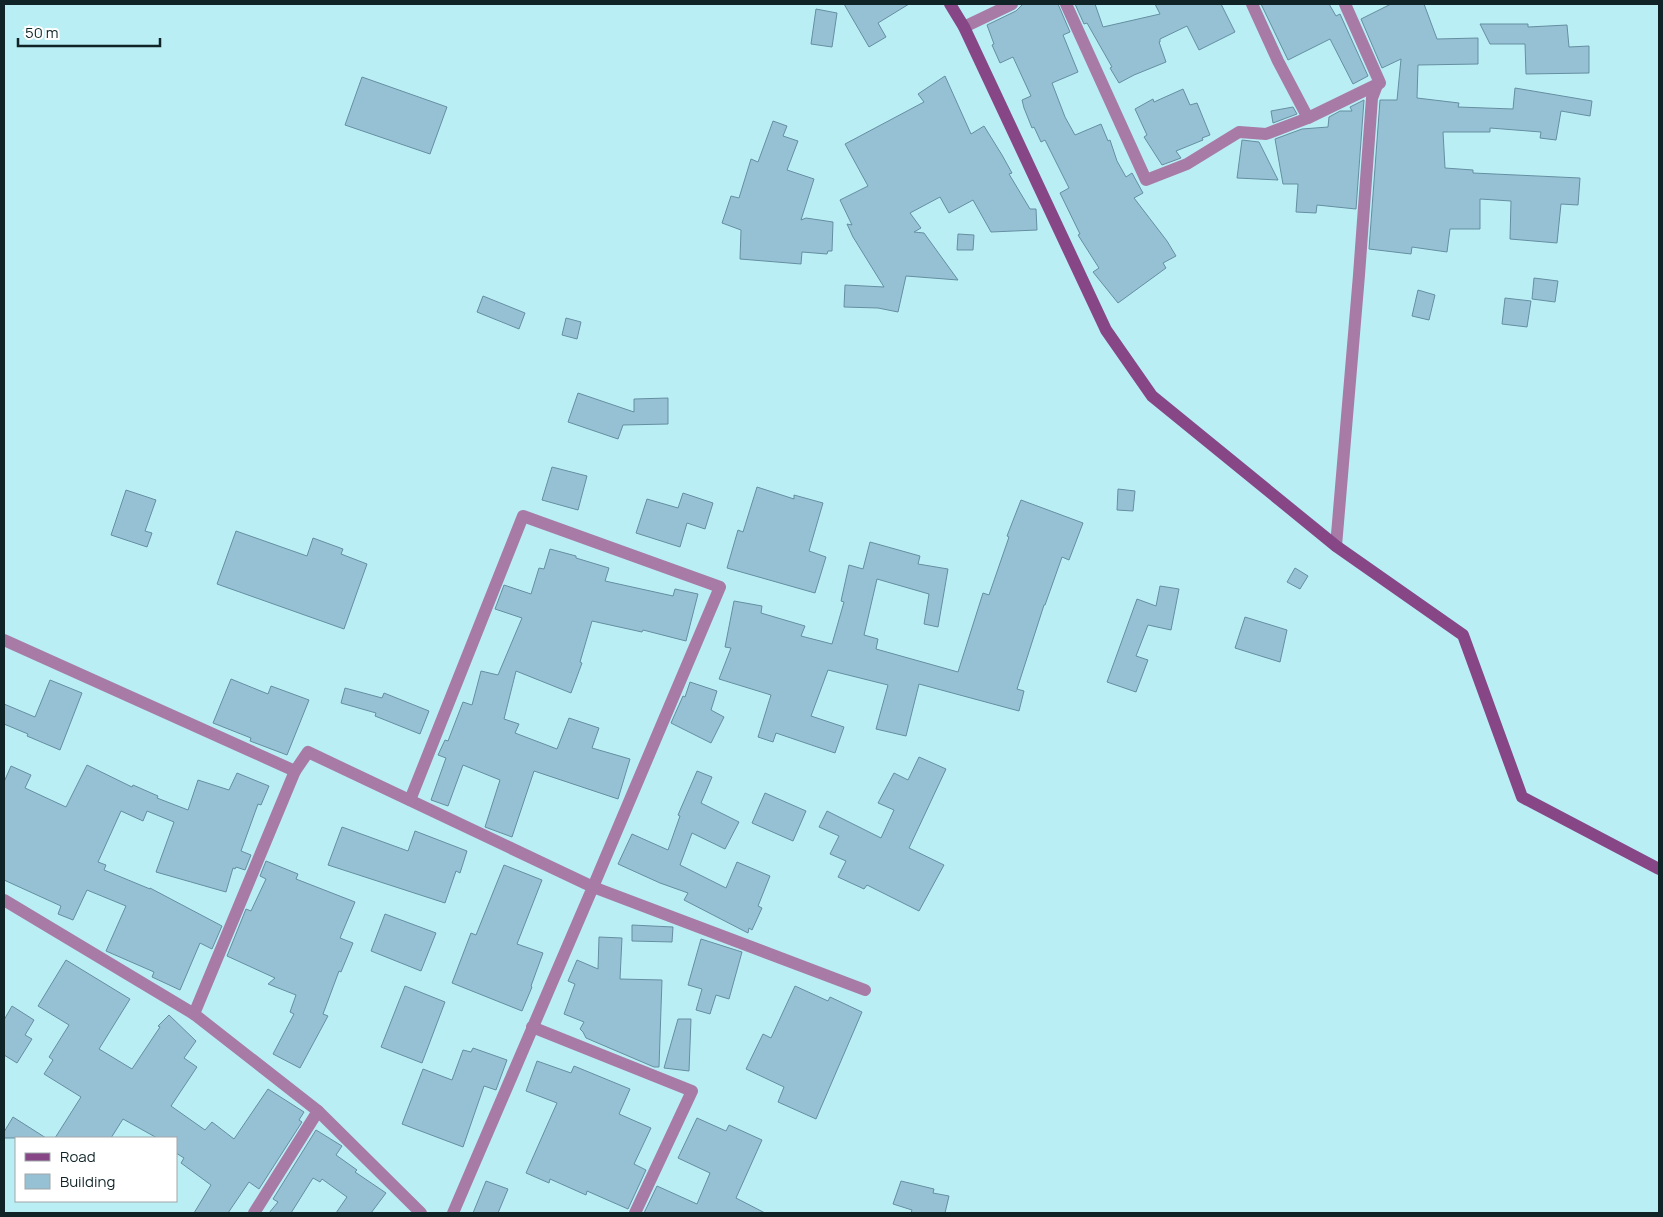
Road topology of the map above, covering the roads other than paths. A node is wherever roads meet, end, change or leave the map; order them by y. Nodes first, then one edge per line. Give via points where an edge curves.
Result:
1 (950, 4) edge
2 (1012, 4) edge
3 (1066, 4) edge
4 (1252, 4) edge
5 (1345, 4) edge
6 (964, 27) junction
7 (1376, 85) junction
8 (1308, 118) junction
9 (1336, 546) junction
10 (4, 640) edge
11 (295, 771) junction
12 (410, 800) junction
13 (1659, 869) edge
14 (592, 887) junction
15 (4, 900) edge
16 (865, 990) dead end
17 (194, 1014) junction
18 (532, 1027) junction
19 (318, 1111) junction
20 (254, 1213) edge
21 (421, 1213) edge
22 (453, 1213) edge
23 (635, 1213) edge

1 - 6 main road
2 - 6 street
3 - 8 street via 1146,180 1187,164 1239,132 1266,134
4 - 8 street
5 - 7 street via 1380,83
6 - 9 main road via 1106,330 1152,396
7 - 8 street
7 - 9 street via 1372,98
9 - 13 main road via 1463,635 1522,797
10 - 11 street
11 - 12 street via 308,752
11 - 17 street
12 - 14 street
12 - 14 street via 523,516 720,587
14 - 16 street
14 - 18 street
15 - 17 street
17 - 19 street
18 - 22 street
18 - 23 street via 692,1091
19 - 20 street
19 - 21 street

